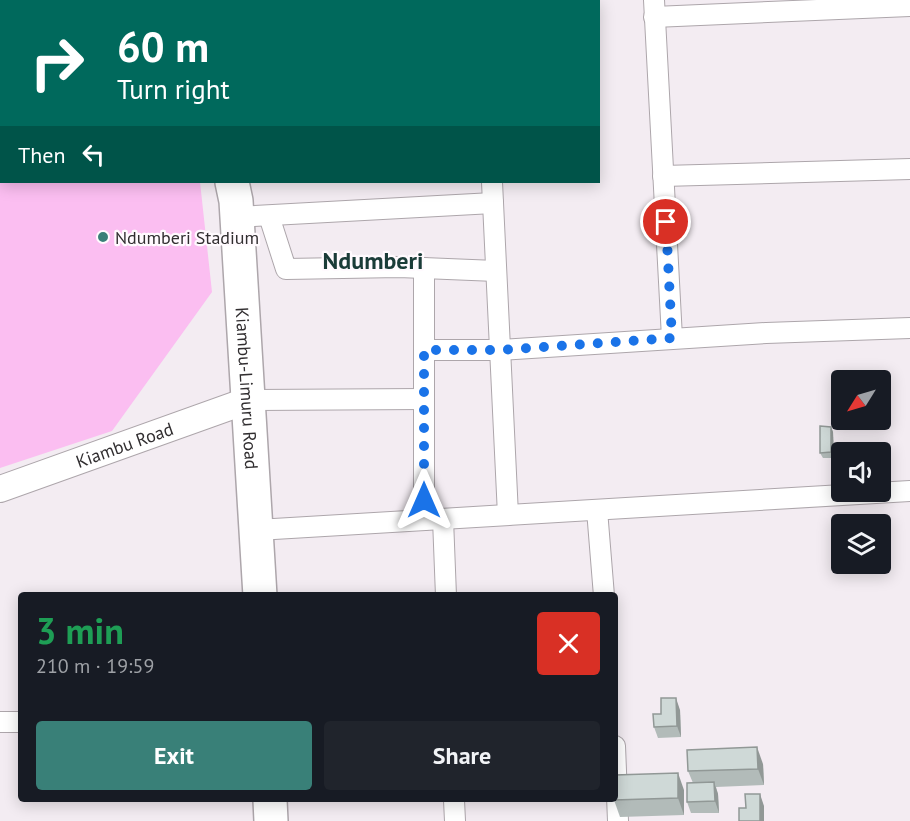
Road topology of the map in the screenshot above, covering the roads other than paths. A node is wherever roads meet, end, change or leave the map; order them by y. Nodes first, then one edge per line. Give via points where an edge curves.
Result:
1 (910, 6) edge
2 (654, 8) edge
3 (910, 169) edge
4 (663, 176) junction
5 (232, 183) edge
6 (492, 183) edge
7 (493, 203) junction
8 (269, 216) junction
9 (237, 217) junction
10 (424, 268) junction
11 (496, 271) junction
12 (910, 328) edge
13 (672, 338) junction
14 (424, 350) junction
15 (500, 350) junction
16 (424, 399) junction
17 (249, 400) junction
18 (0, 489) edge
19 (910, 491) edge
20 (597, 510) junction
21 (508, 515) junction
22 (433, 520) junction
23 (257, 530) junction
24 (260, 592) edge
25 (445, 592) edge
26 (604, 592) edge
27 (0, 722) edge
28 (18, 722) edge
29 (270, 802) edge
30 (454, 802) edge
31 (617, 802) edge
32 (271, 821) edge
33 (455, 821) edge
34 (618, 821) edge

1 - 2 street
2 - 4 street
3 - 4 street
4 - 13 street
5 - 9 highway, Kiambu-Limuru Road
6 - 7 street
7 - 8 street
7 - 11 street
8 - 9 street
8 - 10 street via 286,269
9 - 17 highway, Kiambu-Limuru Road
10 - 11 street
10 - 14 street
11 - 15 street
12 - 13 street
13 - 15 street
14 - 15 street
14 - 16 street
15 - 21 street
16 - 17 street
16 - 22 street
17 - 18 street, Kiambu Road
17 - 23 highway, Kiambu-Limuru Road
19 - 20 street
20 - 21 street
20 - 26 street
21 - 22 street
22 - 23 street
22 - 25 street
23 - 24 highway, Kiambu-Limuru Road
27 - 28 street
29 - 32 highway
30 - 33 street
31 - 34 street

